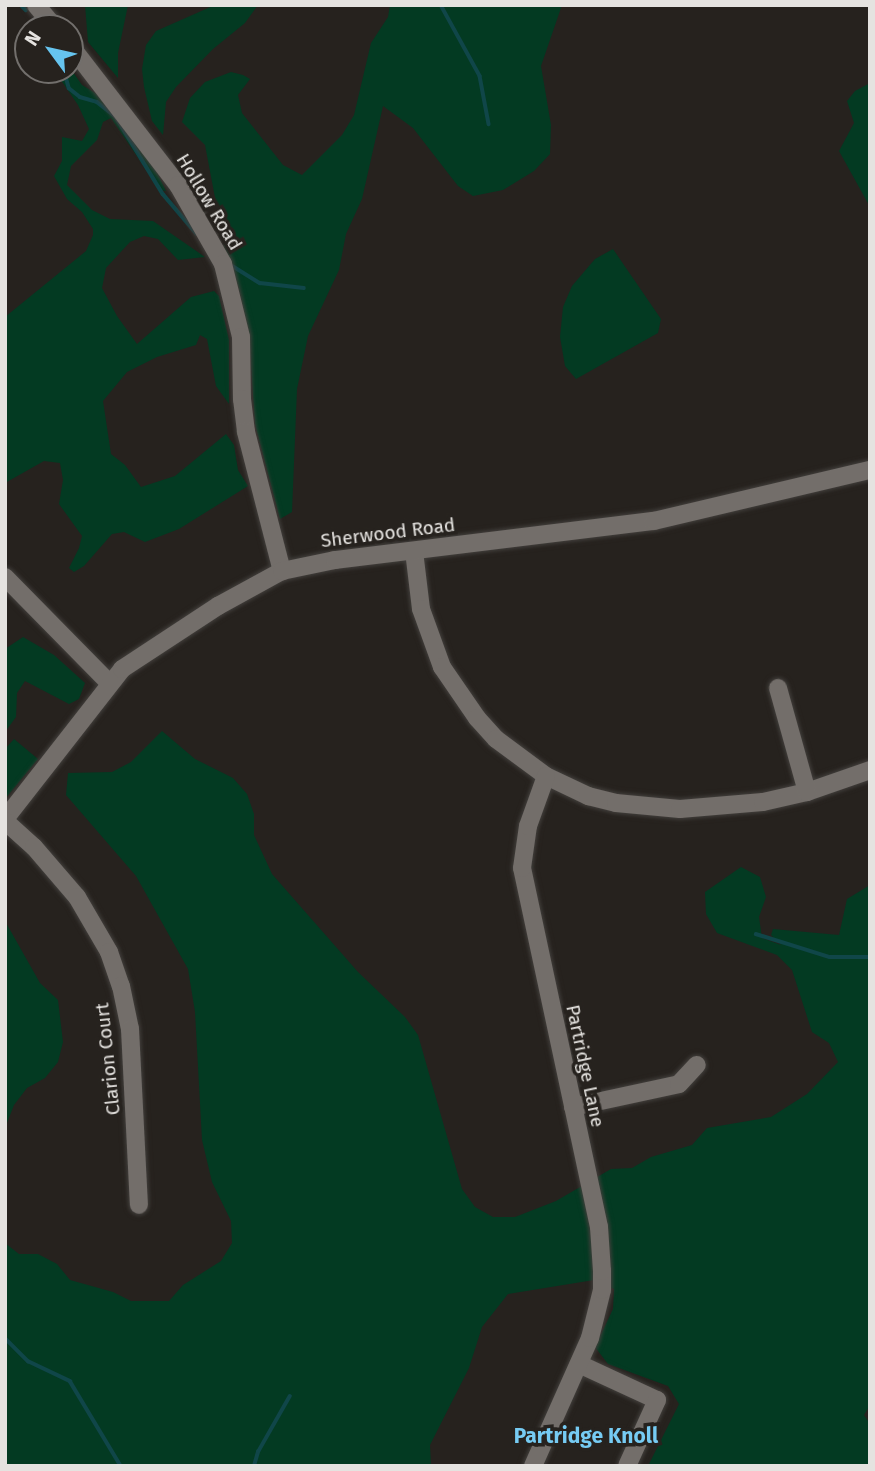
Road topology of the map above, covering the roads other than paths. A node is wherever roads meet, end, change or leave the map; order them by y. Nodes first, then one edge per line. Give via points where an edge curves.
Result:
1 (84, 63) edge
2 (870, 470) edge
3 (414, 551) junction
4 (282, 571) junction
5 (5, 577) edge
6 (109, 683) junction
7 (778, 688) dead end
8 (870, 770) edge
9 (546, 776) junction
10 (807, 792) junction
11 (5, 820) edge
12 (696, 1065) dead end
13 (573, 1107) junction
14 (139, 1206) dead end
15 (579, 1364) junction
16 (533, 1466) edge
17 (627, 1466) edge

1 - 4 street, Hollow Road via 178,185 223,264 241,337 246,432
2 - 3 street, Sherwood Road via 654,521
3 - 4 street, Sherwood Road
3 - 9 street via 421,608 442,667 490,732
4 - 6 street, Sherwood Road via 150,650
5 - 6 street
6 - 11 street, Sherwood Road
7 - 10 street
8 - 10 street
9 - 10 street via 588,796 645,807 719,807
9 - 13 street, Partridge Lane via 528,826 522,869
11 - 14 street, Clarion Court via 77,897 109,952 121,986 130,1029
12 - 13 street via 679,1084
13 - 15 street, Partridge Lane via 602,1261 597,1314
15 - 16 street, Partridge Lane
15 - 17 street via 657,1400

